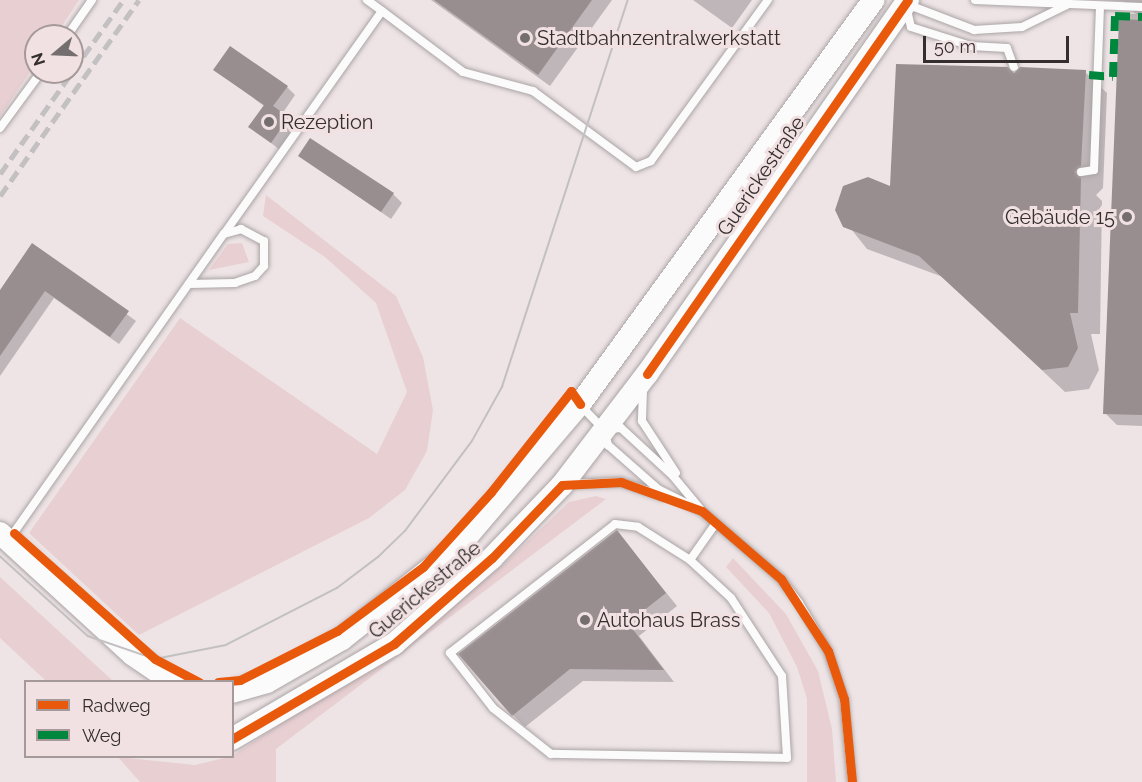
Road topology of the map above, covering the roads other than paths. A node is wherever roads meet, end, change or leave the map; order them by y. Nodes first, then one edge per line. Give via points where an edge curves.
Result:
1 (92, 0) edge
2 (367, 0) edge
3 (768, 0) edge
4 (873, 0) edge
5 (975, 0) edge
6 (906, 1) edge
7 (1005, 2) edge
8 (1067, 5) junction
9 (1100, 6) junction
10 (1142, 7) edge
11 (382, 11) junction
12 (75, 24) edge
13 (1014, 67) dead end
14 (32, 84) edge
15 (0, 128) edge
16 (1081, 172) dead end
17 (224, 234) junction
18 (189, 284) junction
19 (647, 374) junction
20 (580, 404) junction
21 (604, 430) junction
22 (562, 485) junction
23 (702, 511) junction
24 (716, 523) junction
25 (4, 537) edge
26 (690, 560) junction
27 (133, 656) junction
28 (141, 680) edge
29 (171, 680) edge
30 (234, 691) edge
31 (234, 738) edge
32 (852, 782) edge

1 - 12 lane
2 - 11 lane
3 - 11 lane via 651,161 636,167 533,91 463,72
4 - 20 main road, Guerickestraße
5 - 7 lane
6 - 8 lane via 974,30 1022,27
6 - 13 lane via 911,27 971,46 1007,48
6 - 19 main road, Guerickestraße
7 - 8 lane
8 - 9 lane
9 - 10 lane
9 - 16 lane via 1094,170
11 - 17 lane
14 - 15 lane
17 - 18 lane
17 - 18 lane via 241,229 255,232 264,241 264,266 244,281
18 - 25 lane
19 - 21 main road, Guerickestraße
19 - 23 lane via 642,421
20 - 21 lane
20 - 30 main road, Guerickestraße via 436,570 342,639 267,682
21 - 22 main road, Guerickestraße
21 - 23 lane via 608,445 658,489
21 - 23 lane via 621,428 673,476
22 - 23 lane via 621,482
22 - 31 main road, Guerickestraße via 492,558 394,645
23 - 24 lane
24 - 26 lane
24 - 32 lane via 781,579 828,651 844,699
25 - 27 main road
26 - 26 lane via 638,527 615,524 450,653 493,708 551,754 787,758 782,676 731,598
27 - 28 main road
27 - 29 main road

